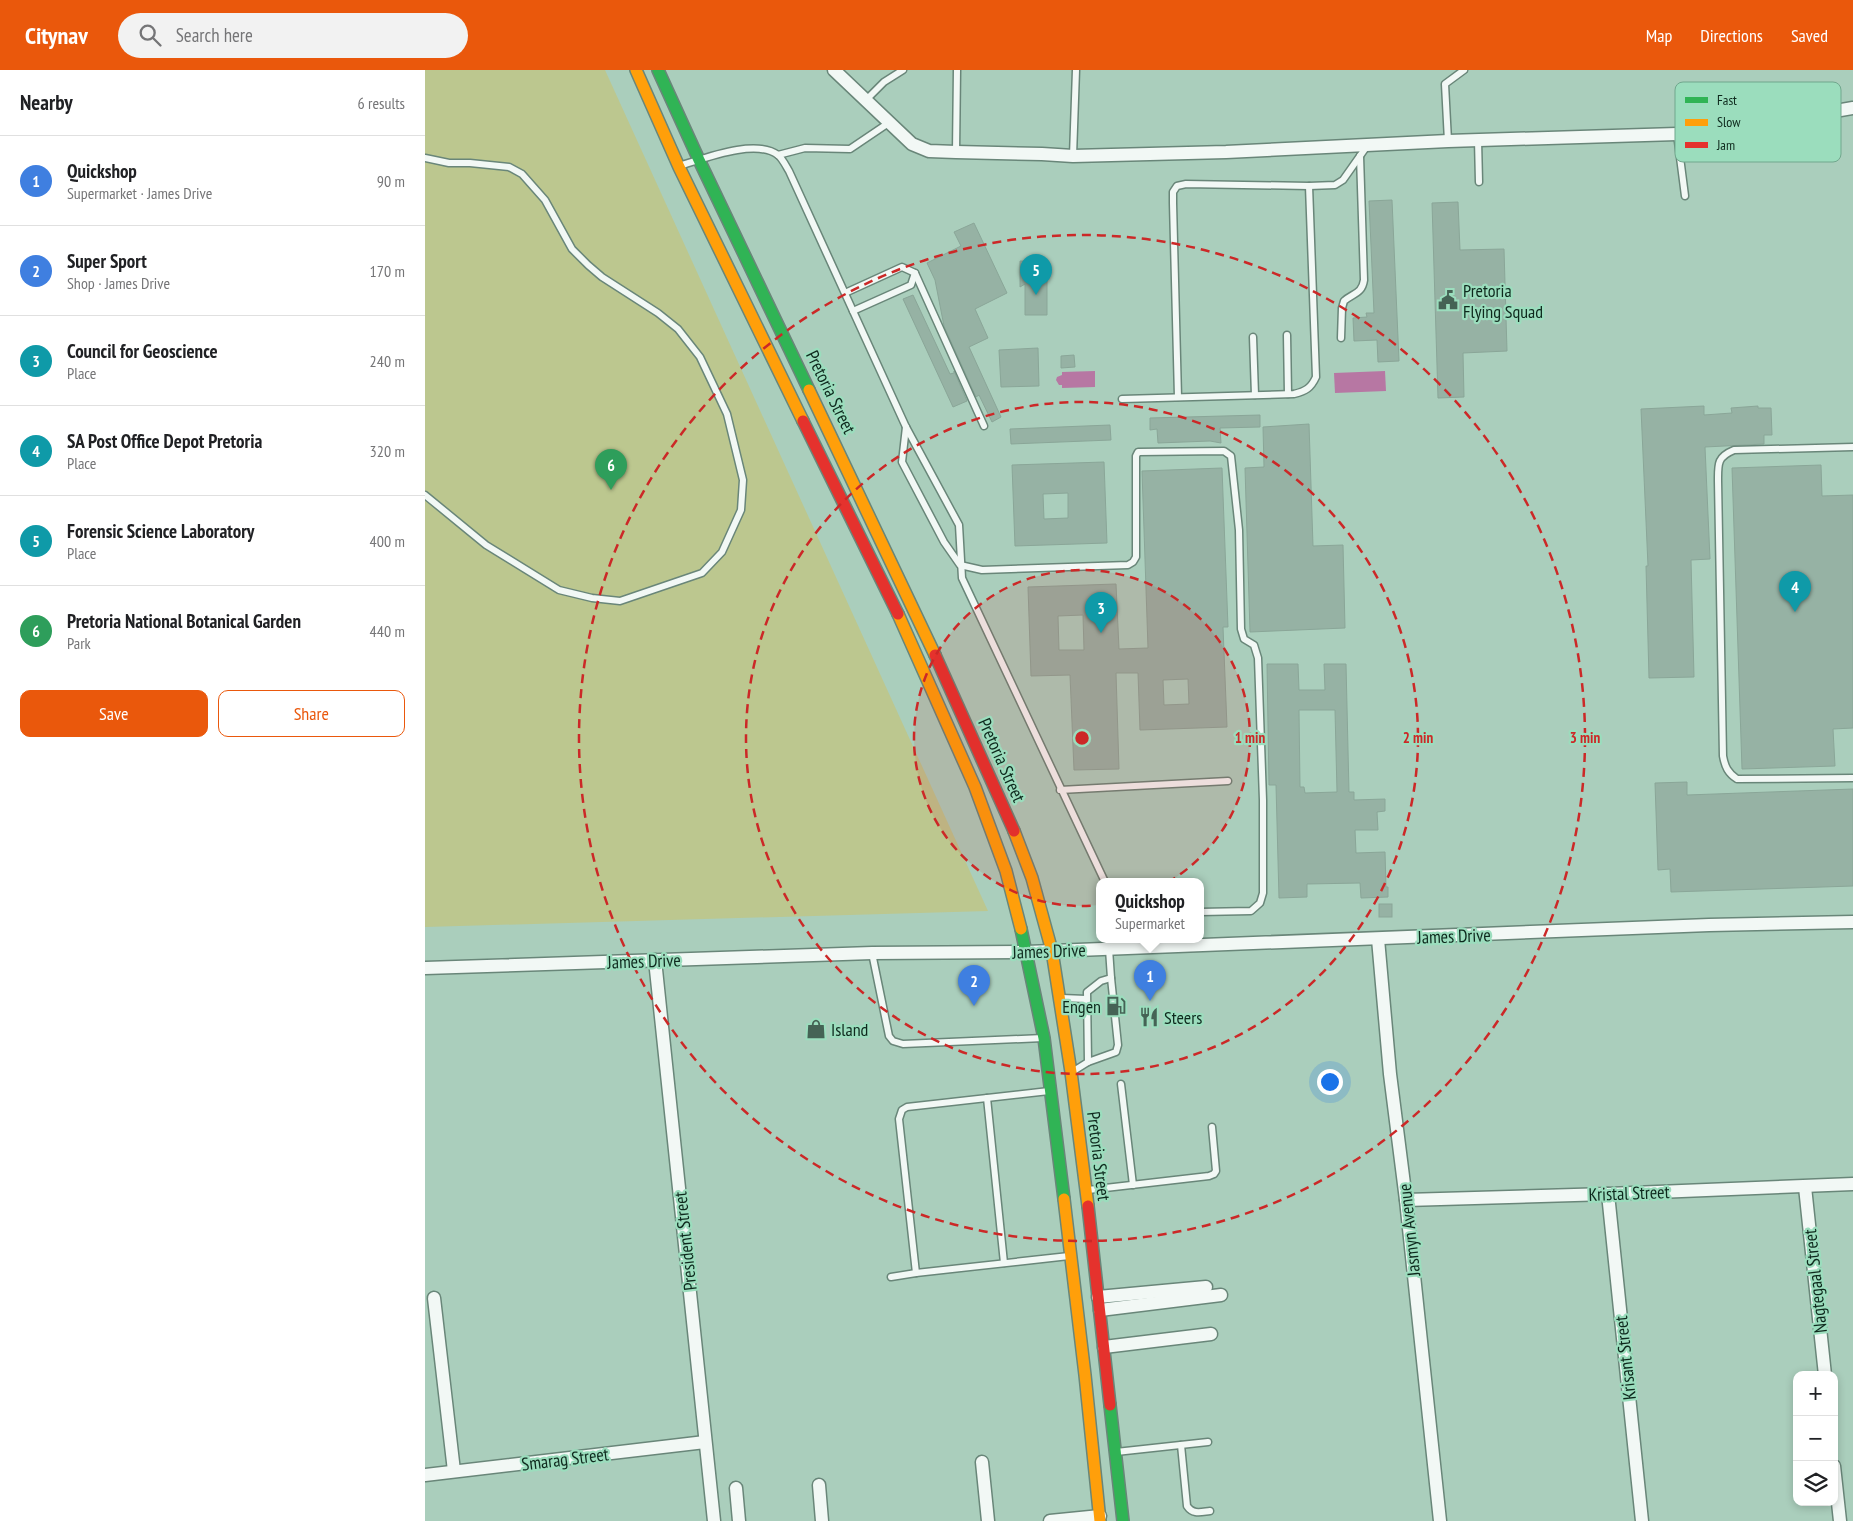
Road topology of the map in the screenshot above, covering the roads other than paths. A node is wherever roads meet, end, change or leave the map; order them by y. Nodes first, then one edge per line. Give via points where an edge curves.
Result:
1 (636, 70) edge
2 (658, 70) edge
3 (834, 70) edge
4 (903, 70) edge
5 (957, 70) edge
6 (1075, 70) edge
7 (1464, 70) edge
8 (866, 100) junction
9 (890, 122) junction
10 (1675, 134) edge
11 (1478, 140) junction
12 (1448, 141) junction
13 (1368, 145) junction
14 (956, 152) junction
15 (778, 155) junction
16 (1073, 156) junction
17 (1360, 156) junction
18 (425, 158) edge
19 (699, 160) junction
20 (1681, 162) edge
21 (679, 167) junction
22 (1479, 182) dead end
23 (1309, 186) junction
24 (1685, 196) dead end
25 (915, 273) junction
26 (845, 293) junction
27 (853, 312) junction
28 (1287, 335) dead end
29 (1253, 337) dead end
30 (1341, 338) dead end
31 (1288, 394) junction
32 (1255, 395) junction
33 (1178, 397) junction
34 (1122, 399) dead end
35 (984, 426) dead end
36 (906, 427) junction
37 (1853, 447) edge
38 (425, 495) edge
39 (960, 565) junction
40 (1853, 778) edge
41 (1228, 781) dead end
42 (1060, 790) junction
43 (1103, 878) edge
44 (1204, 912) edge
45 (1853, 922) edge
46 (1378, 939) junction
47 (1109, 949) junction
48 (1052, 951) junction
49 (1027, 952) junction
50 (872, 953) junction
51 (655, 960) junction
52 (425, 968) edge
53 (1111, 978) junction
54 (1060, 998) junction
55 (1086, 999) junction
56 (1044, 1038) junction
57 (1088, 1062) junction
58 (1071, 1072) junction
59 (1121, 1084) dead end
60 (1051, 1091) junction
61 (987, 1098) junction
62 (1212, 1127) dead end
63 (1853, 1184) edge
64 (1133, 1185) junction
65 (1805, 1187) junction
66 (1086, 1191) junction
67 (1608, 1194) junction
68 (1406, 1200) junction
69 (1071, 1256) junction
70 (1004, 1263) junction
71 (916, 1273) junction
72 (891, 1277) dead end
73 (1206, 1287) dead end
74 (1221, 1295) dead end
75 (434, 1298) dead end
76 (1099, 1303) junction
77 (1211, 1334) dead end
78 (1104, 1347) junction
79 (1825, 1371) edge
80 (705, 1442) junction
81 (1208, 1442) dead end
82 (1181, 1445) junction
83 (1115, 1452) junction
84 (982, 1462) dead end
85 (454, 1472) junction
86 (425, 1475) edge
87 (819, 1485) dead end
88 (736, 1488) dead end
89 (1838, 1503) edge
90 (1210, 1511) dead end
91 (1100, 1518) edge
92 (714, 1521) edge
93 (739, 1521) edge
94 (822, 1521) edge
95 (988, 1521) edge
96 (1050, 1521) edge
97 (1123, 1521) edge
98 (1440, 1521) edge
99 (1641, 1521) edge
100 (1840, 1521) edge

1 - 21 main road, Pretoria Street
2 - 19 main road, Pretoria Street
3 - 8 street
4 - 8 lane via 884,82
5 - 14 lane
6 - 16 lane
7 - 12 lane via 1445,84
8 - 9 street
9 - 14 street via 912,144 929,151
9 - 15 lane via 849,149 805,148
10 - 11 street
11 - 12 street
11 - 22 lane
12 - 13 street
13 - 16 street
13 - 17 lane
14 - 16 street
15 - 19 lane via 748,148
15 - 26 lane via 789,171
17 - 23 lane via 1343,180 1335,185
17 - 30 lane via 1364,280 1359,293 1344,301
18 - 38 lane via 509,168 523,174 545,200 572,249 602,277 658,313 678,330 700,356 727,414 743,480 741,510 722,552 702,573 620,600 592,598 559,590 486,545
19 - 21 lane
19 - 48 main road, Pretoria Street via 914,610 1013,826 1032,878
20 - 24 lane
21 - 49 main road, Pretoria Street via 903,625 975,787 1006,871
23 - 31 lane via 1316,377 1306,391
23 - 33 lane via 1186,184 1177,186 1173,192
25 - 26 lane via 902,267
25 - 27 lane via 911,285
25 - 35 lane
26 - 27 lane
27 - 36 lane
28 - 31 lane
29 - 32 lane
31 - 32 lane
32 - 33 lane
33 - 34 lane
36 - 39 lane via 959,525
36 - 39 lane via 902,462 944,542
37 - 40 lane via 1734,450 1724,454 1718,464 1717,481 1725,767 1737,780
39 - 42 lane via 962,578
39 - 44 lane via 982,570 1127,565 1136,557 1138,452 1224,451 1231,456 1239,530 1241,629 1244,639 1254,645 1258,658 1263,893 1260,903 1251,911
41 - 42 lane
42 - 43 lane
45 - 46 street, James Drive
46 - 47 street, James Drive
46 - 68 street, Jasmyn Avenue
47 - 48 street, James Drive
47 - 53 lane
48 - 49 street, James Drive
48 - 54 main road, Pretoria Street
49 - 50 street, James Drive
49 - 56 main road, Pretoria Street
50 - 51 street, James Drive
50 - 56 lane via 889,1036 893,1041 912,1044
51 - 52 street, James Drive
51 - 80 street, President Street
53 - 55 lane via 1090,988
53 - 57 lane via 1118,1044 1116,1052
54 - 55 lane
54 - 58 main road, Pretoria Street
55 - 57 lane
56 - 60 main road, Pretoria Street
57 - 58 lane
58 - 66 main road, Pretoria Street
59 - 64 lane
60 - 61 lane
60 - 69 main road, Pretoria Street
61 - 70 lane
61 - 71 lane via 902,1110 899,1119
62 - 64 lane via 1217,1171 1214,1174
63 - 65 street, Kristal Street
64 - 66 lane
65 - 67 street, Kristal Street
65 - 79 street, Nagtegaal Street
66 - 76 main road, Pretoria Street
67 - 68 street, Kristal Street
67 - 99 street, Krisant Street
68 - 98 street, Jasmyn Avenue
69 - 70 lane
69 - 91 main road, Pretoria Street
70 - 71 lane
71 - 72 lane
73 - 76 street
74 - 76 street
75 - 85 street
76 - 78 main road, Pretoria Street
77 - 78 street
78 - 83 main road, Pretoria Street
80 - 85 street, Smarag Street
80 - 92 street, President Street
81 - 82 lane
82 - 83 lane
82 - 90 lane via 1187,1506 1195,1513
83 - 97 main road, Pretoria Street
84 - 95 street
85 - 86 street, Smarag Street
87 - 94 street
88 - 93 street
89 - 100 street
91 - 96 street

